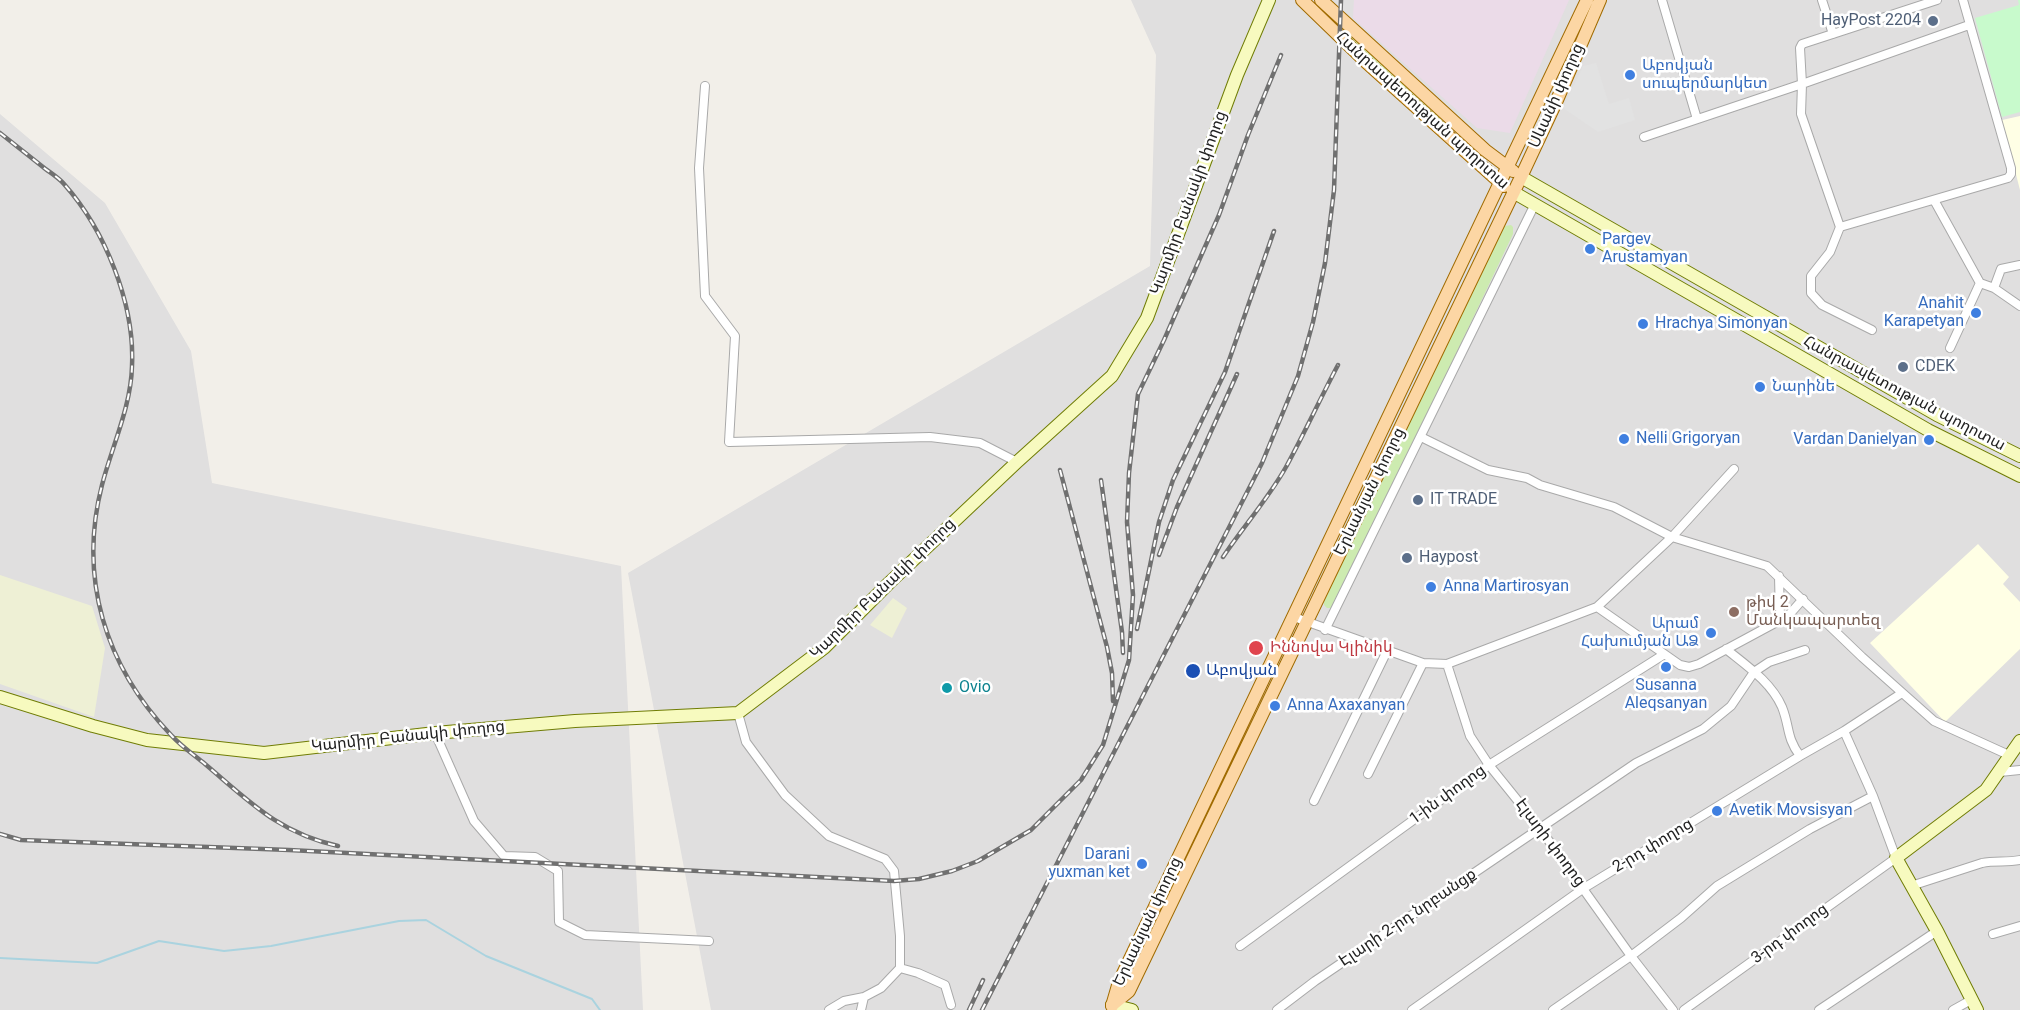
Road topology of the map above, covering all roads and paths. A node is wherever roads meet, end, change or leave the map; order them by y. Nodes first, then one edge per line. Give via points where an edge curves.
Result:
1 (1269, 0) edge
2 (1302, 0) edge
3 (1321, 0) edge
4 (1587, 0) edge
5 (1599, 0) edge
6 (1662, 0) edge
7 (1822, 0) edge
8 (1937, 0) edge
9 (1963, 0) edge
10 (1969, 25) junction
11 (1833, 34) junction
12 (1802, 84) junction
13 (705, 86) dead end
14 (1698, 119) junction
15 (1644, 136) dead end
16 (1508, 167) junction
17 (1521, 177) junction
18 (1500, 183) junction
19 (1513, 192) junction
20 (1934, 200) junction
21 (1534, 206) junction
22 (1840, 227) junction
23 (2020, 265) edge
24 (1980, 283) junction
25 (1994, 288) junction
26 (2020, 306) edge
27 (1872, 330) dead end
28 (1950, 348) dead end
29 (1421, 436) junction
30 (2020, 456) edge
31 (1017, 462) junction
32 (1734, 469) dead end
33 (2020, 476) edge
34 (1672, 537) junction
35 (1779, 576) junction
36 (1803, 599) junction
37 (1597, 607) junction
38 (1294, 617) junction
39 (1780, 620) junction
40 (1307, 623) junction
41 (1325, 630) junction
42 (1726, 649) junction
43 (1805, 650) dead end
44 (1387, 651) junction
45 (1664, 655) junction
46 (1423, 663) junction
47 (1447, 664) junction
48 (1754, 672) junction
49 (1902, 693) junction
50 (0, 696) edge
51 (738, 713) junction
52 (1844, 731) junction
53 (435, 733) junction
54 (2020, 741) edge
55 (1800, 756) junction
56 (2010, 756) junction
57 (1490, 765) junction
58 (2020, 770) edge
59 (2000, 772) junction
60 (1368, 774) dead end
61 (1873, 796) junction
62 (1314, 801) dead end
63 (1539, 827) junction
64 (1896, 858) junction
65 (2020, 860) edge
66 (1911, 886) junction
67 (1584, 888) junction
68 (2020, 926) edge
69 (1937, 931) junction
70 (1993, 934) dead end
71 (709, 941) dead end
72 (1240, 946) dead end
73 (1632, 956) junction
74 (900, 968) junction
75 (864, 997) junction
76 (951, 1005) dead end
77 (1974, 1005) edge
78 (1111, 1007) edge
79 (829, 1010) edge
80 (861, 1010) edge
81 (1132, 1010) edge
82 (1277, 1010) edge
83 (1412, 1010) edge
84 (1553, 1010) edge
85 (1673, 1010) edge
86 (1684, 1010) edge
87 (1819, 1010) edge
88 (1953, 1010) edge

1 - 31 street, Կարմիր Բանակի փողոց via 1237,75 1147,318 1112,376
2 - 18 main road, Հանրապետության պողոտա
3 - 16 main road, Հանրապետության պողոտա
4 - 16 main road, Սևանի փողոց
5 - 17 main road, Սևանի փողոց
6 - 14 street
7 - 11 street
8 - 11 street
9 - 10 street
10 - 12 street
10 - 20 street via 2011,174
11 - 12 street via 1802,44
12 - 14 street
12 - 22 street via 1801,114
13 - 31 street via 699,168 705,296 735,336 729,442 930,437 980,443
14 - 15 street
16 - 17 main road, Հանրապետության պողոտա
16 - 18 main road, Սևանի փողոց
17 - 19 main road, Սևանի փողոց
17 - 30 street, Հանրապետության պողոտա via 1927,409
18 - 19 main road, Հանրապետության պողոտա
18 - 38 main road, Երևանյան փողոց
19 - 21 street, Հանրապետության պողոտա
19 - 40 main road, Երևանյան փողոց
20 - 22 street
20 - 24 street
21 - 29 street
21 - 33 street, Հանրապետության պողոտա via 1928,430
22 - 27 street via 1830,252 1811,276 1811,293 1822,305
23 - 25 street via 2001,269
24 - 25 street
24 - 28 street
25 - 26 street
29 - 34 street via 1488,470 1527,478 1614,507
29 - 41 street
31 - 51 street, Կարմիր Բանակի փողոց via 824,648
32 - 34 street
34 - 35 street via 1767,566
34 - 37 street
35 - 36 street
35 - 39 street
36 - 39 street
36 - 49 street
37 - 45 street
37 - 47 street
38 - 40 street
38 - 78 main road, Երևանյան փողոց via 1119,982
39 - 42 street
40 - 41 street
40 - 78 main road, Երևանյան փողոց via 1129,991
41 - 44 street
42 - 45 street via 1689,667
42 - 48 street
43 - 48 street via 1769,662
44 - 46 street
44 - 62 street
45 - 57 street, 1-ին փողոց
46 - 47 street
46 - 60 street
47 - 57 street, Էլարի փողոց via 1470,736
48 - 55 street via 1779,702 1789,738
48 - 63 street, Էլարի 2-րդ նրբանցք via 1731,706 1703,729 1636,763
49 - 52 street, 2-րդ փողոց
49 - 56 street via 1934,721
50 - 53 street, Կարմիր Բանակի փողոց via 147,740 264,753
51 - 53 street, Կարմիր Բանակի փողոց
51 - 74 street via 746,742 785,795 829,836 885,859 894,871
52 - 55 street, 2-րդ փողոց
52 - 61 street
53 - 71 street via 474,821 504,856 535,857 558,870 559,922 585,935
54 - 56 street
55 - 67 street, 2-րդ փողոց
56 - 59 street
57 - 63 street, Էլարի փողոց
57 - 72 street, 1-ին փողոց
58 - 59 street
59 - 64 street via 1970,804
61 - 64 street
61 - 73 street via 1717,886
63 - 67 street, Էլարի փողոց
63 - 82 street, Էլարի 2-րդ նրբանցք
64 - 66 street
64 - 86 street, 3-րդ փողոց
65 - 66 street via 1990,861
66 - 69 street
67 - 73 street, Էլարի փողոց
67 - 83 street, 2-րդ փողոց
68 - 70 street
69 - 77 street
69 - 87 street
73 - 84 street
73 - 85 street, Էլարի փողոց
74 - 75 street via 881,988
74 - 76 street via 945,985
75 - 79 street via 844,1001
75 - 80 street
77 - 88 street
78 - 81 street

